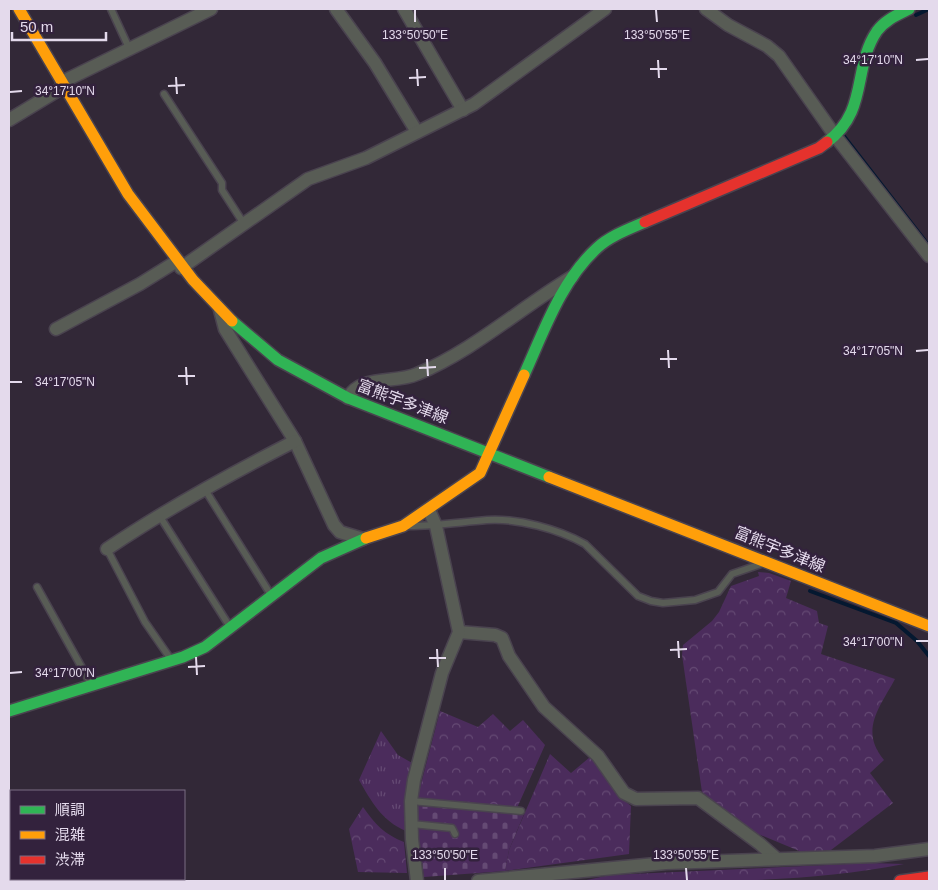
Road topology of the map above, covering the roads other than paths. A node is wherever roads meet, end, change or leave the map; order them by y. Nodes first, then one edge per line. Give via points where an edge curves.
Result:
1 (19, 9) edge
2 (111, 9) edge
3 (211, 9) edge
4 (336, 9) edge
5 (404, 9) edge
6 (605, 9) edge
7 (706, 9) edge
8 (909, 9) edge
9 (129, 48) junction
10 (63, 84) junction
11 (164, 94) dead end
12 (463, 110) junction
13 (9, 120) edge
14 (417, 132) junction
15 (836, 137) junction
16 (244, 224) junction
17 (929, 256) edge
18 (179, 264) junction
19 (572, 277) junction
20 (220, 310) junction
21 (56, 329) dead end
22 (348, 398) junction
23 (295, 441) junction
24 (489, 453) junction
25 (204, 488) junction
26 (429, 510) junction
27 (159, 514) junction
28 (403, 526) junction
29 (436, 526) junction
30 (363, 539) junction
31 (108, 549) joint
32 (767, 561) junction
33 (37, 587) dead end
34 (271, 596) junction
35 (929, 626) edge
36 (231, 628) junction
37 (459, 632) junction
38 (172, 660) junction
39 (92, 686) junction
40 (9, 711) edge
41 (411, 801) junction
42 (521, 811) dead end
43 (412, 824) junction
44 (454, 834) dead end
45 (929, 849) edge
46 (777, 860) junction
47 (929, 877) edge
48 (417, 881) edge
49 (478, 881) edge
50 (900, 881) edge

1 - 10 main road, 富熊宇多津線
2 - 9 lane
3 - 9 street
4 - 14 street via 375,63
5 - 12 street
6 - 12 street via 498,89
7 - 15 street via 779,56
8 - 15 main road via 883,22 873,36 853,107 847,123
9 - 10 street
10 - 13 street
10 - 18 main road, 富熊宇多津線 via 119,178
11 - 16 lane via 222,183 222,190
12 - 14 street
14 - 16 street via 366,158 308,179
15 - 17 street
15 - 19 main road via 820,148 622,232 598,247
16 - 18 street
18 - 20 main road, 富熊宇多津線
18 - 21 street
19 - 22 street via 442,362 406,378 363,384 352,390
19 - 24 main road
20 - 22 main road, 富熊宇多津線 via 270,354
20 - 23 street via 225,329
22 - 24 main road, 富熊宇多津線
23 - 25 street
23 - 30 street via 334,525 340,532
24 - 26 main road via 480,473
24 - 32 main road, 富熊宇多津線
25 - 27 street
25 - 34 lane
26 - 28 main road
26 - 29 street
27 - 31 street
27 - 36 lane
28 - 29 lane
28 - 30 main road
29 - 32 lane via 489,520 512,521 575,538 638,596 663,603 695,600 718,592 732,574
29 - 37 street
30 - 34 main road via 320,558
31 - 38 lane via 145,622
32 - 35 main road, 富熊宇多津線
33 - 39 lane
34 - 36 main road
36 - 38 main road via 205,647
37 - 41 street via 442,673
37 - 46 street via 495,634 502,638 510,656 544,707 598,756 624,794 636,799 698,798
38 - 39 main road
39 - 40 main road
41 - 42 lane
41 - 43 street
43 - 44 lane via 452,828
43 - 48 street
45 - 46 street via 896,855
46 - 49 street via 666,862
47 - 50 main road

